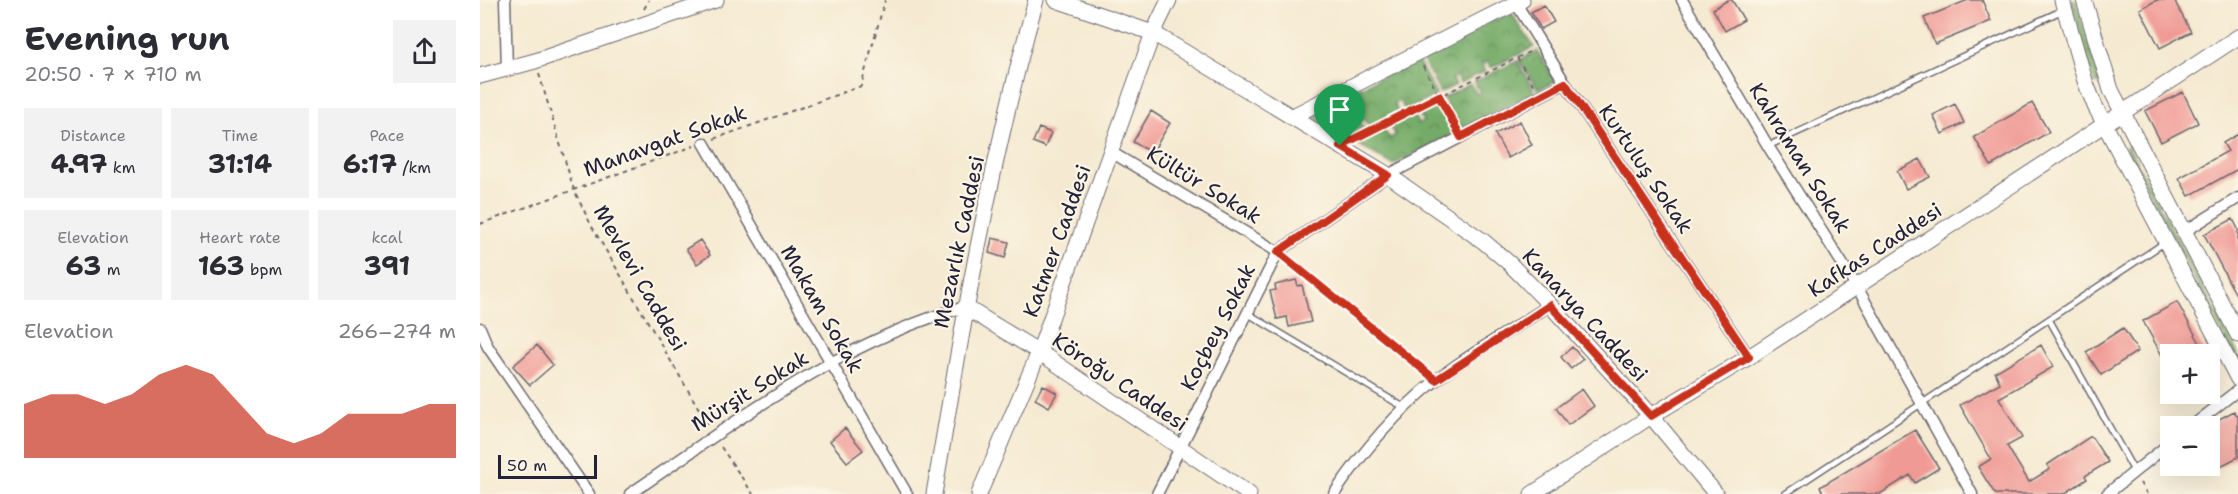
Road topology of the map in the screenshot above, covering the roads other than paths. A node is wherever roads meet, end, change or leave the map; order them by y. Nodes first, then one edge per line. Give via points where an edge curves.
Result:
1 (505, 0) edge
2 (716, 0) edge
3 (1036, 0) edge
4 (1056, 0) edge
5 (1169, 0) edge
6 (1682, 0) edge
7 (2084, 0) edge
8 (1517, 1) edge
9 (2063, 5) edge
10 (1153, 33) junction
11 (2238, 37) edge
12 (507, 69) junction
13 (480, 76) edge
14 (1565, 83) junction
15 (2122, 113) junction
16 (1291, 117) junction
17 (2105, 124) junction
18 (704, 143) road end
19 (1768, 146) junction
20 (1111, 152) junction
21 (1388, 175) junction
22 (2238, 198) edge
23 (2184, 232) junction
24 (2166, 242) junction
25 (1278, 252) junction
26 (1857, 287) junction
27 (1550, 305) junction
28 (965, 307) junction
29 (1247, 313) junction
30 (2050, 321) junction
31 (480, 328) edge
32 (2238, 335) edge
33 (1039, 352) junction
34 (1749, 357) junction
35 (831, 364) junction
36 (2238, 379) edge
37 (1436, 380) junction
38 (2238, 390) edge
39 (1921, 402) junction
40 (1405, 408) junction
41 (1651, 416) junction
42 (2205, 416) edge
43 (1180, 448) junction
44 (2160, 451) edge
45 (2134, 472) junction
46 (589, 494) edge
47 (630, 494) edge
48 (906, 494) edge
49 (934, 494) edge
50 (978, 494) edge
51 (1157, 494) edge
52 (1249, 494) edge
53 (1334, 494) edge
54 (1532, 494) edge
55 (1716, 494) edge
56 (1785, 494) edge
57 (1972, 494) edge
58 (2107, 494) edge

1 - 12 street
2 - 12 street
3 - 28 street, Mezarlık Caddesi
4 - 10 street, Kanarya Caddesi
5 - 10 street, Katmer Caddesi
6 - 19 street, Kahraman Sokak
7 - 15 street via 2104,72
8 - 14 street, Kurtuluş Sokak
8 - 16 street
9 - 17 street via 2085,81
9 - 19 lane
10 - 16 street, Kanarya Caddesi
10 - 20 street, Katmer Caddesi
11 - 15 street, Kafkas Caddesi
12 - 13 street
14 - 21 street, Koçbey Sokak
14 - 34 street, Kurtuluş Sokak
15 - 17 street, Kafkas Caddesi
15 - 23 street
16 - 21 street, Kanarya Caddesi
17 - 24 street
17 - 26 street, Kafkas Caddesi
18 - 35 street, Makam Sokak
19 - 26 street, Kahraman Sokak
20 - 25 street, Kültür Sokak
20 - 33 street, Katmer Caddesi
21 - 25 street, Koçbey Sokak
21 - 27 street, Kanarya Caddesi via 1483,242
22 - 23 street
23 - 32 street
24 - 30 lane
24 - 36 street
25 - 29 street, Koçbey Sokak
25 - 37 lane
26 - 34 street, Kafkas Caddesi
26 - 39 street, Kahraman Sokak
27 - 37 street
27 - 41 street, Kanarya Caddesi
28 - 33 street, Köroğu Caddesi
28 - 35 street, Mürşit Sokak via 920,321
28 - 49 street, Mezarlık Caddesi
29 - 40 lane
29 - 43 street, Koçbey Sokak
30 - 39 lane
30 - 45 lane
31 - 46 street via 488,347
33 - 43 street, Köroğu Caddesi
33 - 50 street, Katmer Caddesi
34 - 41 street, Kafkas Caddesi
35 - 47 street, Mürşit Sokak via 774,395
35 - 48 street, Makam Sokak
37 - 40 street
38 - 42 street
39 - 56 lane
39 - 57 street, Kahraman Sokak
40 - 53 street via 1364,450
41 - 54 street, Kafkas Caddesi
41 - 55 street, Kanarya Caddesi
43 - 51 street, Koçbey Sokak
43 - 52 street, Köroğu Caddesi
44 - 45 street
45 - 58 street

